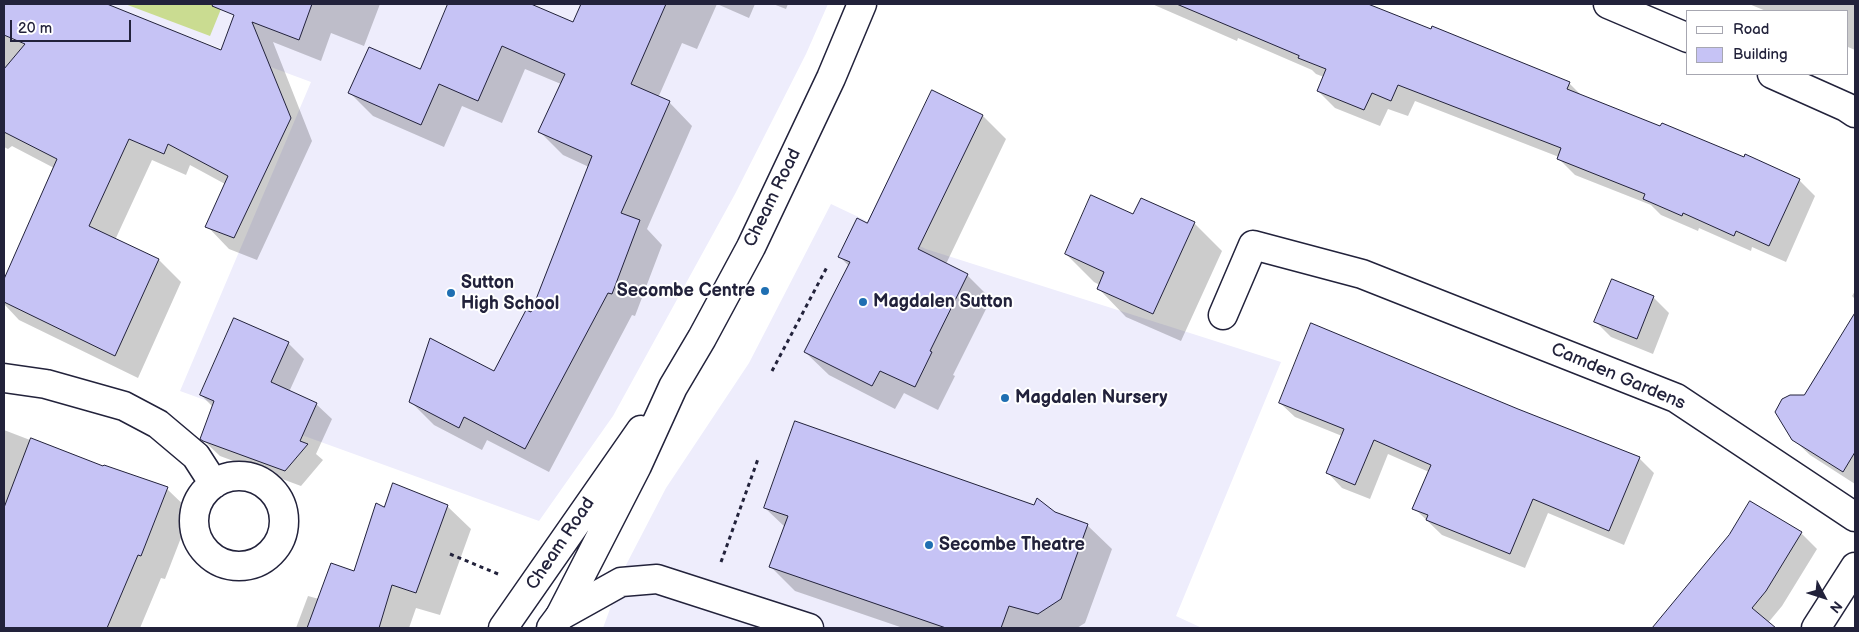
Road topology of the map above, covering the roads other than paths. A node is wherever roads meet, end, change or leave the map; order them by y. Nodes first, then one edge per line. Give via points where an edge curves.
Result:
1 (862, 4) edge
2 (1608, 4) edge
3 (1686, 37) edge
4 (1774, 75) edge
5 (1855, 113) edge
6 (1223, 315) dead end
7 (4, 378) edge
8 (674, 387) junction
9 (214, 484) dead end
10 (1855, 517) edge
11 (1855, 567) edge
12 (556, 622) edge
13 (503, 628) edge
14 (809, 628) edge
15 (1816, 628) edge

1 - 8 main road, Cheam Road via 831,78 750,247
2 - 3 main road
4 - 5 main road
6 - 10 main road, Camden Gardens via 1253,245 1362,274 1676,398
7 - 9 main road via 46,384 124,406 158,424 196,456
8 - 12 main road, Cheam Road
8 - 13 main road, Cheam Road via 616,463
11 - 15 main road
12 - 14 main road via 621,582 657,579

